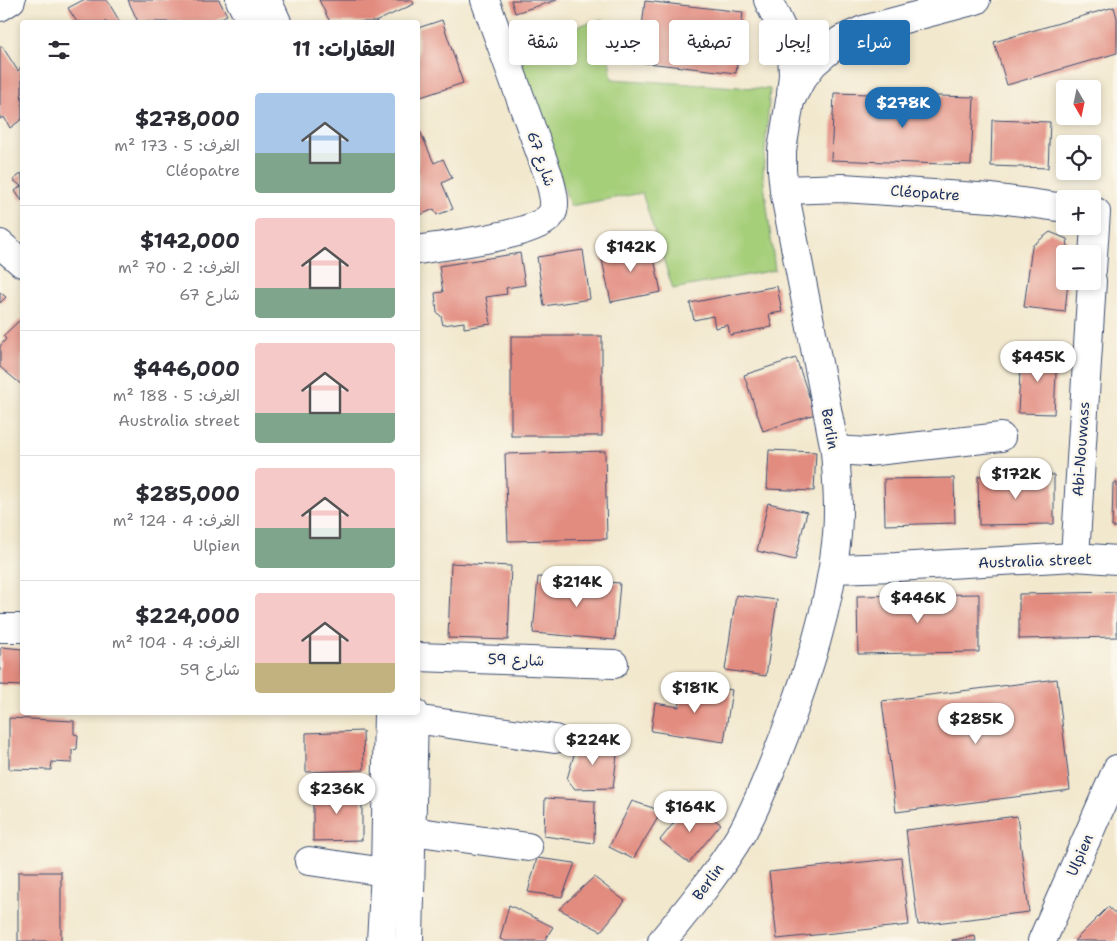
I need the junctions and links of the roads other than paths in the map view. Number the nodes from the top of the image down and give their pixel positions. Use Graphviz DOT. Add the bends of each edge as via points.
graph roads {
  1 [pos="11,0"];
  2 [pos="240,0"];
  3 [pos="268,0"];
  4 [pos="485,0"];
  5 [pos="768,0"];
  6 [pos="976,0"];
  7 [pos="0,6"];
  8 [pos="250,20"];
  9 [pos="276,20"];
  10 [pos="790,101"];
  11 [pos="784,190"];
  12 [pos="1056,207"];
  13 [pos="1102,213"];
  14 [pos="0,244"];
  15 [pos="1096,245"];
  16 [pos="420,250"];
  17 [pos="20,261"];
  18 [pos="1091,290"];
  19 [pos="1000,437"];
  20 [pos="835,450"];
  21 [pos="1074,557"];
  22 [pos="1117,560"];
  23 [pos="833,569"];
  24 [pos="0,628"];
  25 [pos="20,628"];
  26 [pos="420,657"];
  27 [pos="614,664"];
  28 [pos="388,715"];
  29 [pos="414,716"];
  30 [pos="555,739"];
  31 [pos="1117,769"];
  32 [pos="412,831"];
  33 [pos="528,848"];
  34 [pos="308,861"];
  35 [pos="385,872"];
  36 [pos="381,941"];
  37 [pos="409,941"];
  38 [pos="662,941"];
  39 [pos="1042,941"];
  1 -- 7 [label="street"];
  2 -- 8 [label="street"];
  3 -- 9 [label="street"];
  4 -- 16 [label="street, شارع 67" via="549,177 552,214 529,229"];
  5 -- 10 [label="street" via="792,50"];
  6 -- 10 [label="street, Berlin" via="863,30 841,40 814,62"];
  10 -- 11 [label="street, Berlin" via="782,150"];
  11 -- 12 [label="street, Cléopatre" via="843,188 918,192"];
  11 -- 20 [label="street, Berlin"];
  13 -- 15 [label="street"];
  14 -- 17 [label="street"];
  18 -- 21 [label="street, Abi-Nouwass"];
  19 -- 20 [label="street" via="893,450"];
  20 -- 23 [label="street, Berlin" via="838,518"];
  21 -- 22 [label="street, Australia street"];
  21 -- 23 [label="street, Australia street"];
  23 -- 38 [label="street, Berlin" via="803,685 764,789 717,872"];
  24 -- 25 [label="street"];
  26 -- 27 [label="street, شارع 59"];
  28 -- 35 [label="street"];
  29 -- 30 [label="street"];
  29 -- 32 [label="street"];
  31 -- 39 [label="street, Ulpien"];
  32 -- 33 [label="street"];
  32 -- 37 [label="street"];
  34 -- 35 [label="street"];
  35 -- 36 [label="street"];
}
